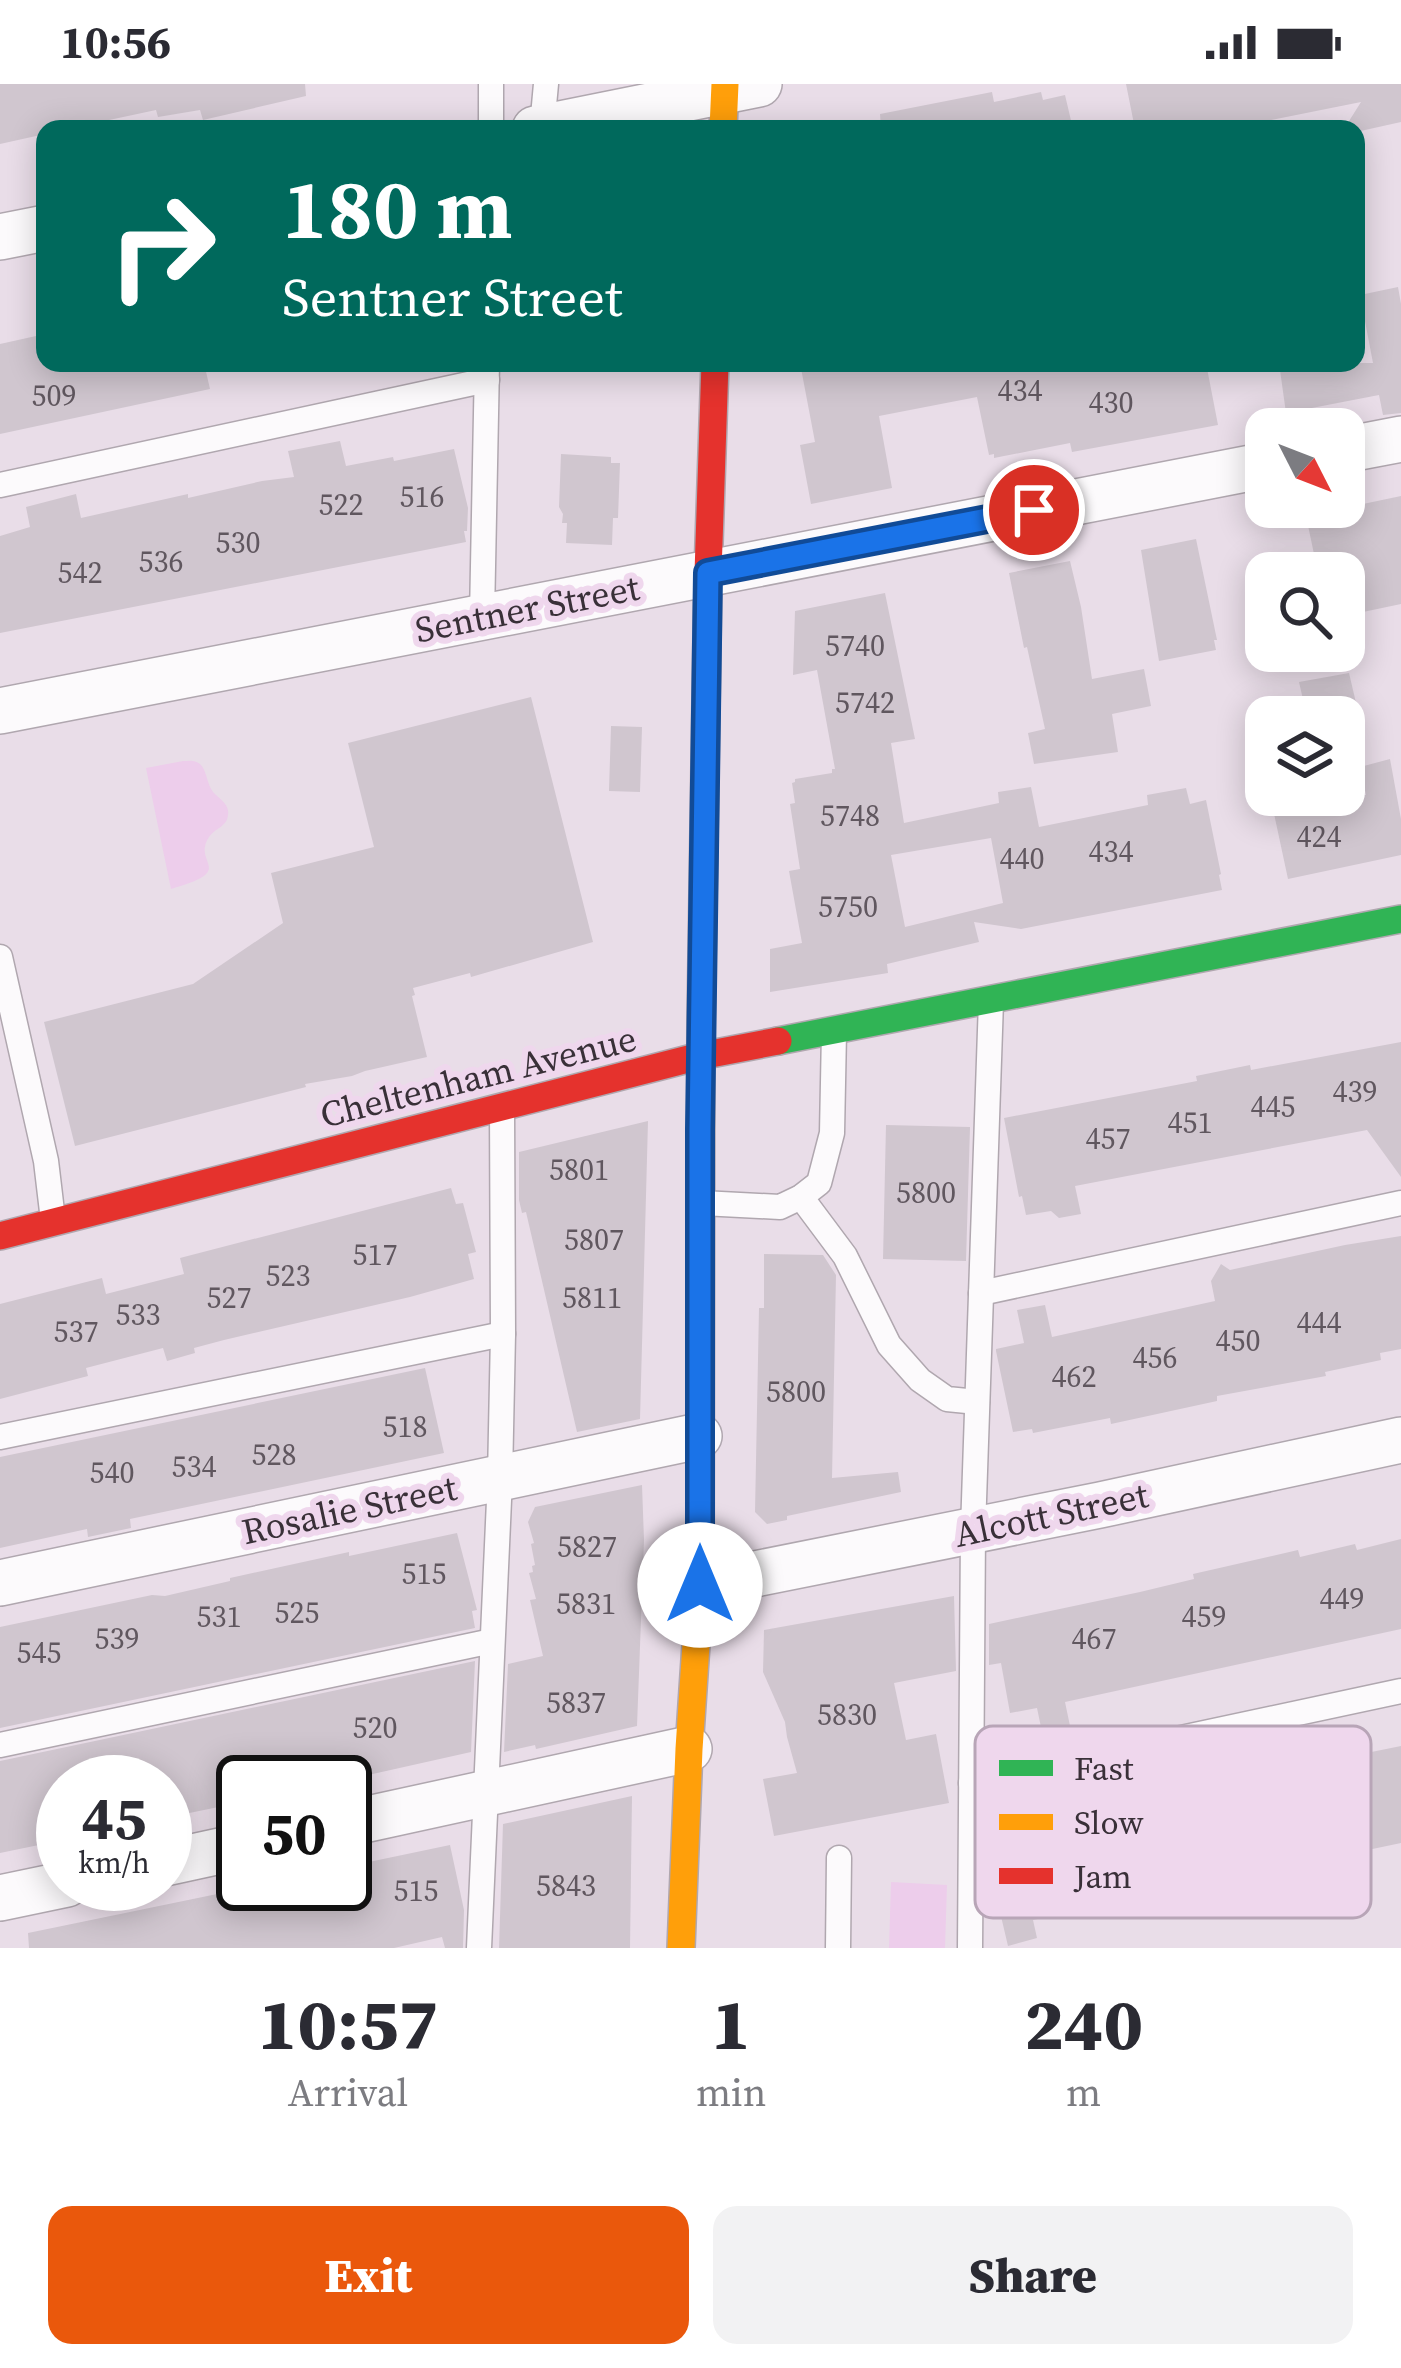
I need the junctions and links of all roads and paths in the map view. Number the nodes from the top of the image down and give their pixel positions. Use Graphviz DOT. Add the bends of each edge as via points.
graph roads {
  1 [pos="490,84"];
  2 [pos="546,84"];
  3 [pos="733,97"];
  4 [pos="491,120"];
  5 [pos="540,120"];
  6 [pos="589,120"];
  7 [pos="36,230"];
  8 [pos="0,237"];
  9 [pos="487,372"];
  10 [pos="715,372"];
  11 [pos="1401,439"];
  12 [pos="1365,446"];
  13 [pos="1245,469"];
  14 [pos="0,485"];
  15 [pos="708,573"];
  16 [pos="482,617"];
  17 [pos="0,711"];
  18 [pos="1401,919"];
  19 [pos="0,957"];
  20 [pos="991,999"];
  21 [pos="834,1030"];
  22 [pos="700,1055"];
  23 [pos="502,1106"];
  24 [pos="801,1197"];
  25 [pos="700,1203"];
  26 [pos="1401,1203"];
  27 [pos="53,1222"];
  28 [pos="0,1235"];
  29 [pos="981,1293"];
  30 [pos="503,1334"];
  31 [pos="977,1402"];
  32 [pos="699,1436"];
  33 [pos="0,1437"];
  34 [pos="1401,1440"];
  35 [pos="500,1478"];
  36 [pos="973,1530"];
  37 [pos="0,1583"];
  38 [pos="700,1585"];
  39 [pos="492,1641"];
  40 [pos="1401,1691"];
  41 [pos="1237,1726"];
  42 [pos="0,1745"];
  43 [pos="689,1749"];
  44 [pos="975,1782"];
  45 [pos="971,1783"];
  46 [pos="484,1794"];
  47 [pos="372,1818"];
  48 [pos="839,1858"];
  49 [pos="36,1890"];
  50 [pos="0,1898"];
  51 [pos="479,1948"];
  52 [pos="681,1948"];
  53 [pos="838,1948"];
  54 [pos="970,1948"];
  1 -- 4 [label="lane"];
  2 -- 5 [label="lane"];
  3 -- 6 [label="street"];
  7 -- 8 [label="street"];
  9 -- 14 [label="lane"];
  9 -- 16 [label="lane"];
  10 -- 15 [label="main road"];
  11 -- 12 [label="street"];
  13 -- 15 [label="street, Sentner Street"];
  15 -- 16 [label="street, Sentner Street"];
  15 -- 22 [label="main road"];
  16 -- 17 [label="street, Sentner Street"];
  18 -- 20 [label="main road, Cheltenham Avenue"];
  19 -- 27 [label="lane"];
  20 -- 21 [label="main road, Cheltenham Avenue"];
  20 -- 29 [label="lane"];
  21 -- 22 [label="main road, Cheltenham Avenue"];
  21 -- 24 [label="lane" via="832,1132 819,1183"];
  22 -- 23 [label="main road, Cheltenham Avenue"];
  22 -- 25 [label="main road"];
  23 -- 27 [label="main road, Cheltenham Avenue"];
  23 -- 30 [label="lane"];
  24 -- 25 [label="lane" via="780,1207"];
  24 -- 31 [label="lane" via="845,1256 889,1345 947,1399"];
  25 -- 32 [label="main road"];
  26 -- 29 [label="lane"];
  27 -- 28 [label="main road, Cheltenham Avenue"];
  29 -- 31 [label="lane"];
  30 -- 33 [label="lane"];
  30 -- 35 [label="lane"];
  31 -- 36 [label="lane"];
  32 -- 35 [label="street, Rosalie Street"];
  32 -- 38 [label="main road"];
  34 -- 36 [label="street, Alcott Street"];
  35 -- 37 [label="street, Rosalie Street"];
  35 -- 39 [label="lane"];
  36 -- 38 [label="street, Alcott Street"];
  36 -- 45 [label="lane"];
  38 -- 43 [label="main road"];
  39 -- 42 [label="lane"];
  39 -- 46 [label="lane"];
  40 -- 41 [label="lane"];
  43 -- 46 [label="street"];
  43 -- 52 [label="main road"];
  44 -- 45 [label="lane"];
  45 -- 54 [label="lane"];
  46 -- 47 [label="street"];
  46 -- 51 [label="lane"];
  48 -- 53 [label="lane"];
  49 -- 50 [label="street"];
}
